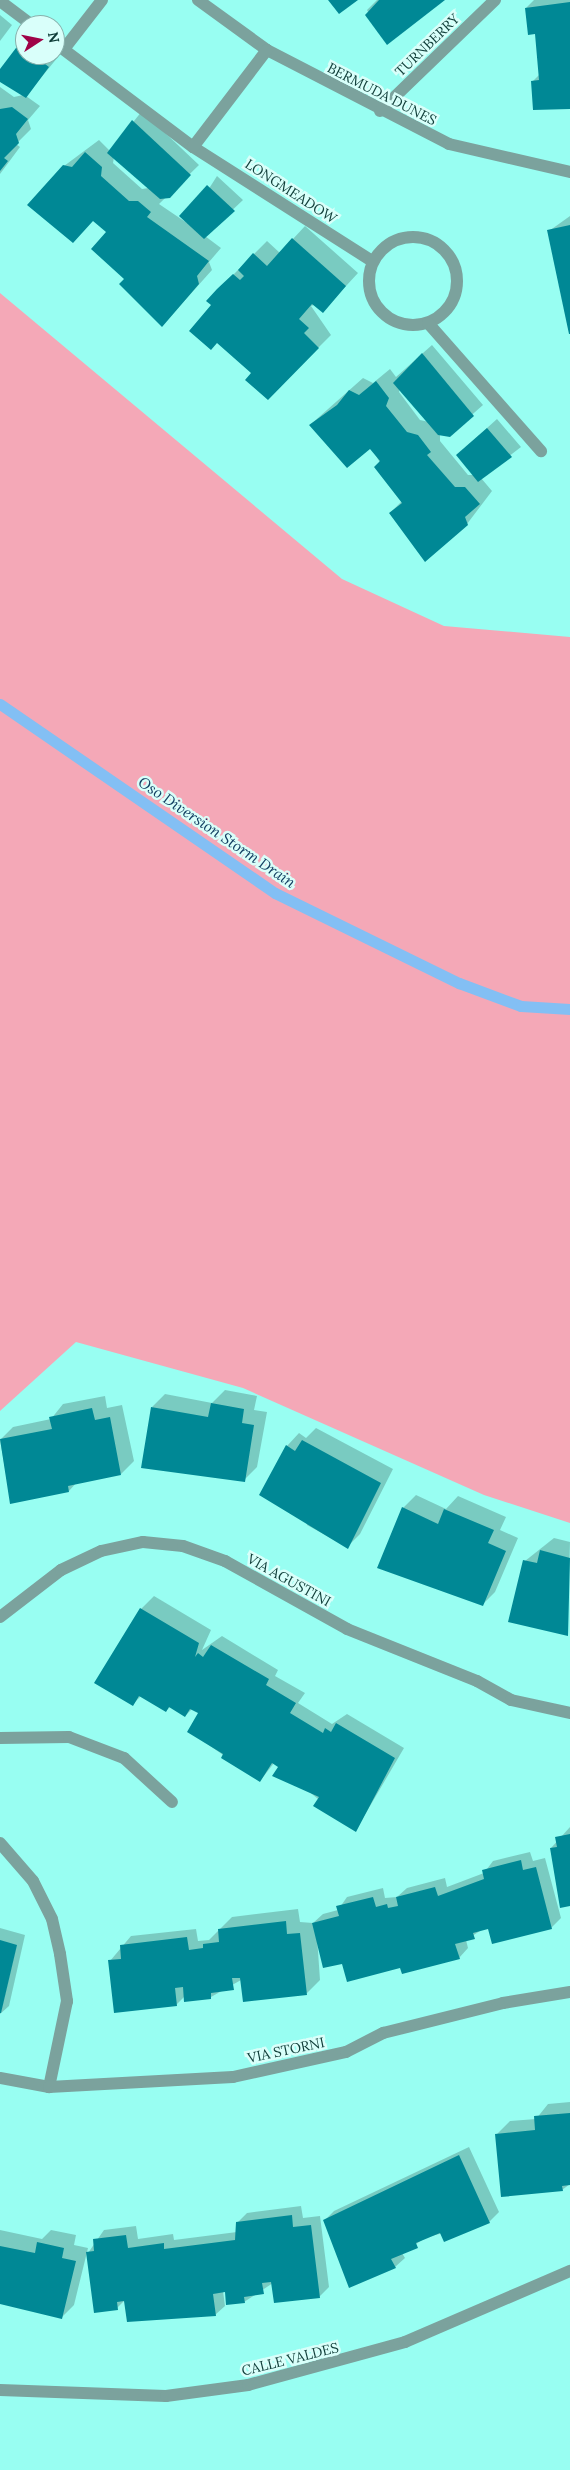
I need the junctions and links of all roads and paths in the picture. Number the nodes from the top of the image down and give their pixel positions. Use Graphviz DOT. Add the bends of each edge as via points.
graph roads {
  1 [pos="102,0"];
  2 [pos="198,0"];
  3 [pos="495,0"];
  4 [pos="0,1"];
  5 [pos="19,15"];
  6 [pos="65,40"];
  7 [pos="267,50"];
  8 [pos="65,51"];
  9 [pos="380,112"];
  10 [pos="193,147"];
  11 [pos="570,172"];
  12 [pos="372,261"];
  13 [pos="428,324"];
  14 [pos="541,452"];
  15 [pos="0,1617"];
  16 [pos="570,1713"];
  17 [pos="0,1738"];
  18 [pos="172,1802"];
  19 [pos="0,1843"];
  20 [pos="570,1992"];
  21 [pos="0,2078"];
  22 [pos="49,2087"];
  23 [pos="570,2271"];
  24 [pos="0,2390"];
  1 -- 6 [label="street, LONGMEADOW"];
  2 -- 7 [label="street, BERMUDA DUNES"];
  3 -- 9 [label="street, TURNBERRY"];
  4 -- 5 [label="street"];
  7 -- 9 [label="street, BERMUDA DUNES"];
  7 -- 10 [label="street"];
  8 -- 10 [label="street, LONGMEADOW"];
  9 -- 11 [label="street, BERMUDA DUNES" via="449,144"];
  10 -- 12 [label="street, LONGMEADOW"];
  12 -- 13 [label="street" via="370,295 378,309 407,326"];
  12 -- 13 [label="street" via="384,246 411,236 426,238 448,253 456,267 458,286 453,301"];
  13 -- 14 [label="street"];
  15 -- 16 [label="street, VIA AGUSTINI" via="61,1570 101,1551 143,1542 183,1546 225,1561 347,1629 477,1681 510,1700"];
  17 -- 18 [label="street" via="69,1737 124,1758"];
  19 -- 22 [label="street" via="33,1881 52,1918 60,1954 67,2001"];
  20 -- 22 [label="street, VIA STORNI" via="503,2003 384,2033 346,2052 233,2077"];
  21 -- 22 [label="street, VIA STORNI"];
  23 -- 24 [label="street, CALLE VALDES" via="404,2342 248,2385 166,2396"];
}
